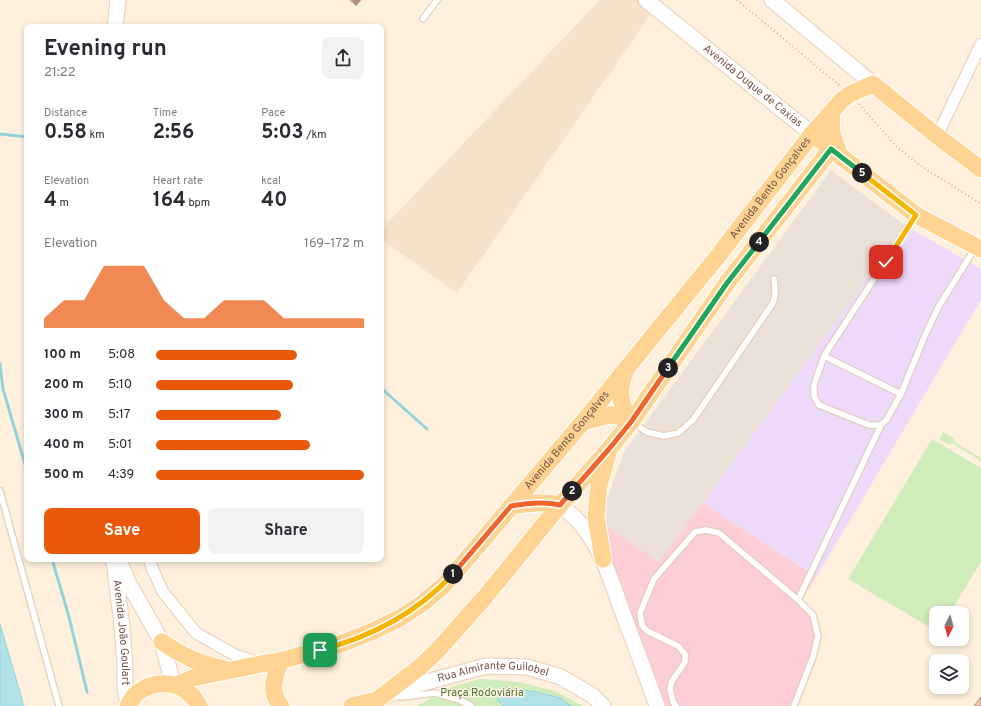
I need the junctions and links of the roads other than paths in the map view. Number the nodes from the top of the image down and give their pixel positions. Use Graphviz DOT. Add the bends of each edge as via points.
graph roads {
  1 [pos="118,0"];
  2 [pos="437,0"];
  3 [pos="646,0"];
  4 [pos="772,0"];
  5 [pos="424,19"];
  6 [pos="115,24"];
  7 [pos="981,44"];
  8 [pos="874,84"];
  9 [pos="831,112"];
  10 [pos="812,134"];
  11 [pos="937,136"];
  12 [pos="836,153"];
  13 [pos="981,169"];
  14 [pos="916,215"];
  15 [pos="978,248"];
  16 [pos="774,279"];
  17 [pos="824,356"];
  18 [pos="626,369"];
  19 [pos="901,394"];
  20 [pos="582,422"];
  21 [pos="631,422"];
  22 [pos="881,425"];
  23 [pos="609,449"];
  24 [pos="0,491"];
  25 [pos="560,505"];
  26 [pos="511,506"];
  27 [pos="603,559"];
  28 [pos="114,562"];
  29 [pos="119,562"];
  30 [pos="150,562"];
  31 [pos="798,600"];
  32 [pos="162,642"];
  33 [pos="280,661"];
  34 [pos="262,664"];
  35 [pos="228,670"];
  36 [pos="175,685"];
  37 [pos="377,700"];
  38 [pos="128,705"];
  39 [pos="59,706"];
  40 [pos="199,706"];
  41 [pos="281,706"];
  42 [pos="352,706"];
  43 [pos="471,706"];
  44 [pos="603,706"];
  45 [pos="657,706"];
  46 [pos="676,706"];
  47 [pos="794,706"];
  1 -- 6 [label="main road"];
  2 -- 5 [label="lane"];
  3 -- 10 [label="main road, Avenida Duque de Caxias"];
  4 -- 8 [label="main road"];
  7 -- 11 [label="street"];
  8 -- 9 [label="main road, Avenida Bento Gonçalves" via="850,94"];
  8 -- 11 [label="main road"];
  9 -- 10 [label="main road, Avenida Bento Gonçalves"];
  9 -- 12 [label="main road"];
  10 -- 12 [label="main road, Avenida Duque de Caxias"];
  10 -- 18 [label="main road, Avenida Bento Gonçalves" via="718,256"];
  11 -- 13 [label="main road"];
  12 -- 14 [label="main road, Avenida Duque de Caxias"];
  12 -- 21 [label="main road" via="727,283"];
  14 -- 15 [label="main road, Avenida Duque de Caxias"];
  14 -- 17 [label="lane"];
  15 -- 19 [label="lane" via="939,306"];
  16 -- 21 [label="lane" via="773,303 693,420 678,433 664,436 647,432"];
  17 -- 19 [label="lane"];
  17 -- 22 [label="lane" via="814,385 814,396 819,404 869,425"];
  18 -- 20 [label="main road, Avenida Bento Gonçalves"];
  18 -- 21 [label="main road" via="620,386 621,400"];
  19 -- 22 [label="lane"];
  20 -- 21 [label="main road" via="609,415 620,416"];
  20 -- 26 [label="main road, Avenida Bento Gonçalves"];
  21 -- 23 [label="main road"];
  22 -- 31 [label="lane"];
  23 -- 25 [label="main road"];
  23 -- 27 [label="main road" via="599,485 596,517"];
  24 -- 39 [label="lane"];
  25 -- 26 [label="main road" via="540,502"];
  25 -- 27 [label="main road" via="579,522"];
  25 -- 37 [label="main road" via="437,651"];
  26 -- 33 [label="main road, Avenida Bento Gonçalves" via="456,572 423,603 371,632 340,644"];
  27 -- 45 [label="main road"];
  28 -- 38 [label="main road, Avenida João Goulart"];
  29 -- 32 [label="main road, Avenida João Goulart"];
  30 -- 34 [label="street" via="163,592 196,633 234,655"];
  31 -- 46 [label="lane" via="719,533 706,530 695,532 654,579 640,613 642,625 647,631 678,646 685,654 685,662 672,681 670,689"];
  31 -- 47 [label="lane" via="813,615 818,636 813,657"];
  32 -- 35 [label="main road" via="193,660"];
  32 -- 36 [label="main road, Avenida João Goulart"];
  33 -- 34 [label="main road, Avenida Bento Gonçalves"];
  33 -- 41 [label="main road" via="274,694"];
  34 -- 35 [label="main road, Avenida Bento Gonçalves"];
  35 -- 36 [label="main road, Avenida Bento Gonçalves"];
  36 -- 38 [label="main road, Avenida Bento Gonçalves" via="160,683 147,687 136,694"];
  36 -- 40 [label="main road" via="189,693"];
  37 -- 42 [label="main road"];
  37 -- 43 [label="lane" via="435,693"];
  37 -- 44 [label="main road, Rua Almirante Guilobel" via="423,683 486,666 527,667 561,677 593,696"];
}
